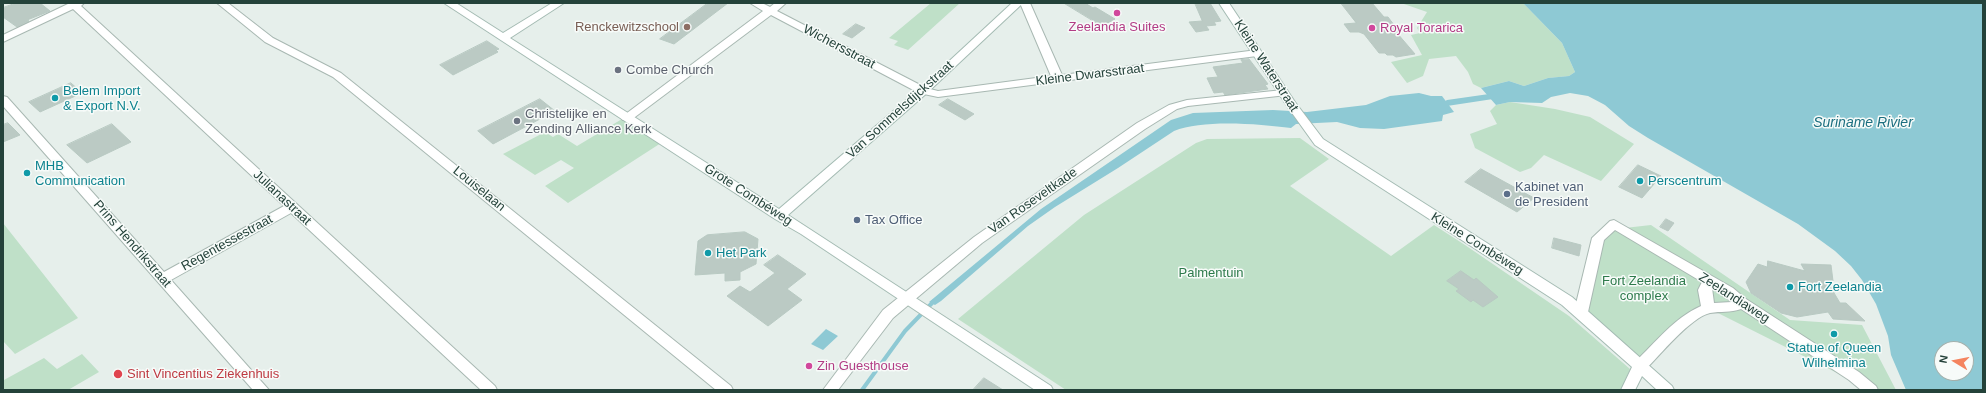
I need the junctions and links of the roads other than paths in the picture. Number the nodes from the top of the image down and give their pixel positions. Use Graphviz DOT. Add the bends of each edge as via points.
graph roads {
  1 [pos="222,3"];
  2 [pos="449,3"];
  3 [pos="559,3"];
  4 [pos="755,3"];
  5 [pos="781,3"];
  6 [pos="1018,3"];
  7 [pos="1024,3"];
  8 [pos="1224,3"];
  9 [pos="77,4"];
  10 [pos="771,11"];
  11 [pos="503,38"];
  12 [pos="3,39"];
  13 [pos="1257,53"];
  14 [pos="1058,79"];
  15 [pos="923,91"];
  16 [pos="1283,93"];
  17 [pos="3,99"];
  18 [pos="627,118"];
  19 [pos="1308,130"];
  20 [pos="292,207"];
  21 [pos="779,216"];
  22 [pos="162,279"];
  23 [pos="1710,281"];
  24 [pos="911,300"];
  25 [pos="1741,304"];
  26 [pos="1708,308"];
  27 [pos="1581,312"];
  28 [pos="1640,366"];
  29 [pos="262,390"];
  30 [pos="490,390"];
  31 [pos="726,390"];
  32 [pos="830,390"];
  33 [pos="1046,390"];
  34 [pos="1628,390"];
  35 [pos="1667,390"];
  36 [pos="1871,390"];
  1 -- 31 [label="street, Louiselaan" via="269,40 337,75"];
  2 -- 11 [label="street, Grote Combéweg"];
  3 -- 11 [label="street"];
  4 -- 10 [label="street, Wichersstraat"];
  5 -- 10 [label="street"];
  6 -- 15 [label="street, Van Sommelsdijckstraat"];
  7 -- 14 [label="street"];
  8 -- 13 [label="street, Kleine Waterstraat"];
  9 -- 12 [label="street"];
  9 -- 20 [label="street, Julianastraat"];
  10 -- 15 [label="street, Wichersstraat"];
  10 -- 18 [label="street"];
  11 -- 18 [label="street, Grote Combéweg"];
  13 -- 14 [label="street, Kleine Dwarsstraat"];
  13 -- 16 [label="street, Kleine Waterstraat"];
  14 -- 15 [label="street, Kleine Dwarsstraat" via="938,94"];
  15 -- 21 [label="street, Van Sommelsdijckstraat"];
  16 -- 19 [label="street, Kleine Waterstraat"];
  16 -- 24 [label="street, Van Roseveltkade" via="1187,103 1173,107 1013,214 978,240"];
  17 -- 22 [label="street, Prins Hendrikstraat"];
  18 -- 21 [label="street, Grote Combéweg"];
  19 -- 27 [label="street, Kleine Combéweg" via="1328,149 1511,264"];
  20 -- 22 [label="street, Regentessestraat"];
  20 -- 30 [label="street, Julianastraat"];
  21 -- 24 [label="street, Grote Combéweg"];
  22 -- 29 [label="street, Prins Hendrikstraat"];
  23 -- 25 [label="street, Zeelandiaweg" via="1728,291"];
  23 -- 26 [label="street" via="1705,290"];
  23 -- 27 [label="street, Zeelandiaweg" via="1614,224 1598,238"];
  24 -- 32 [label="street, Van Roseveltkade" via="888,314"];
  24 -- 33 [label="street, Grote Combéweg"];
  25 -- 26 [label="street" via="1729,308"];
  25 -- 36 [label="street, Zeelandiaweg" via="1854,376"];
  26 -- 28 [label="street" via="1698,311 1682,324"];
  27 -- 28 [label="street, Kleine Combéweg"];
  28 -- 34 [label="street"];
  28 -- 35 [label="street, Kleine Combéweg"];
}
